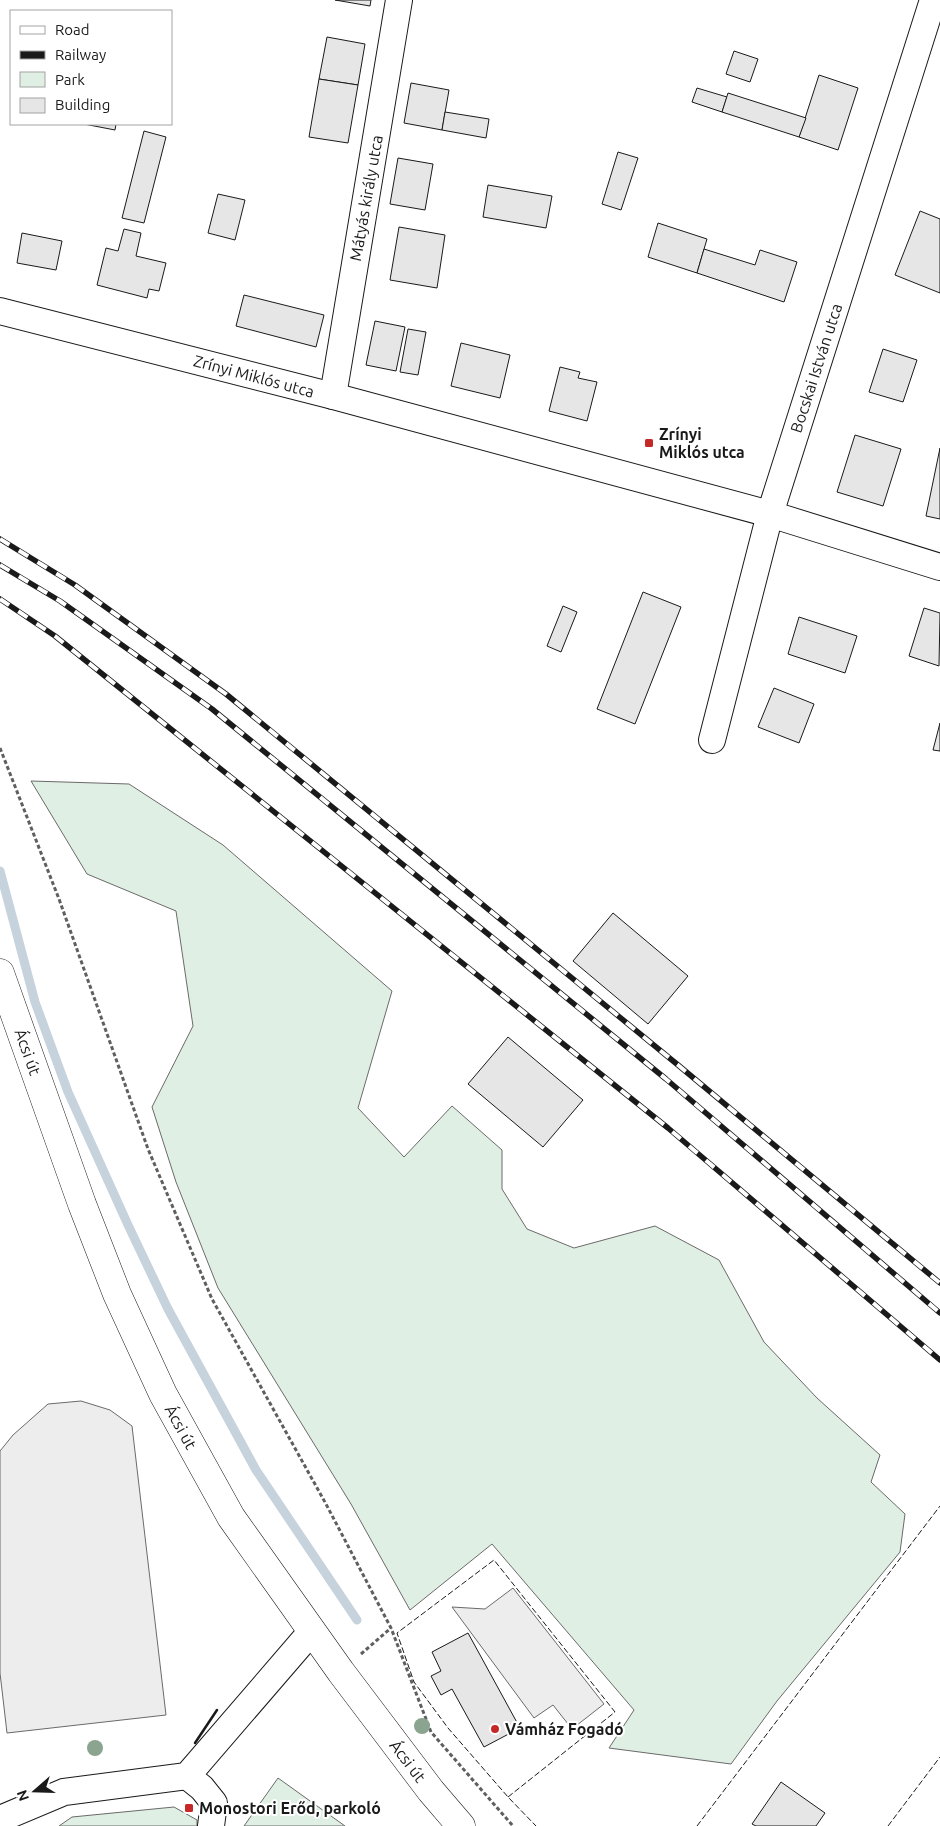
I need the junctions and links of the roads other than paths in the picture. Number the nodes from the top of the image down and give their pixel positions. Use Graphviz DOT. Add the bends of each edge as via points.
graph roads {
  1 [pos="400,0"];
  2 [pos="933,0"];
  3 [pos="0,311"];
  4 [pos="333,396"];
  5 [pos="770,514"];
  6 [pos="940,567"];
  7 [pos="712,740"];
  8 [pos="0,973"];
  9 [pos="311,1632"];
  10 [pos="187,1776"];
  11 [pos="44,1801"];
  12 [pos="0,1819"];
  13 [pos="38,1826"];
  14 [pos="212,1826"];
  15 [pos="461,1826"];
  1 -- 4 [label="street, Mátyás király utca"];
  2 -- 5 [label="street, Bocskai István utca"];
  3 -- 4 [label="street, Zrínyi Miklós utca"];
  4 -- 5 [label="street, Zrínyi Miklós utca"];
  5 -- 6 [label="street, Zrínyi Miklós utca"];
  5 -- 7 [label="street, Bocskai István utca"];
  8 -- 9 [label="main road, Ácsi út" via="117,1294 163,1394 231,1517"];
  9 -- 10 [label="street"];
  9 -- 15 [label="main road, Ácsi út"];
  10 -- 11 [label="street" via="64,1792"];
  10 -- 14 [label="street" via="214,1803"];
  11 -- 12 [label="street"];
  11 -- 13 [label="street"];
}
